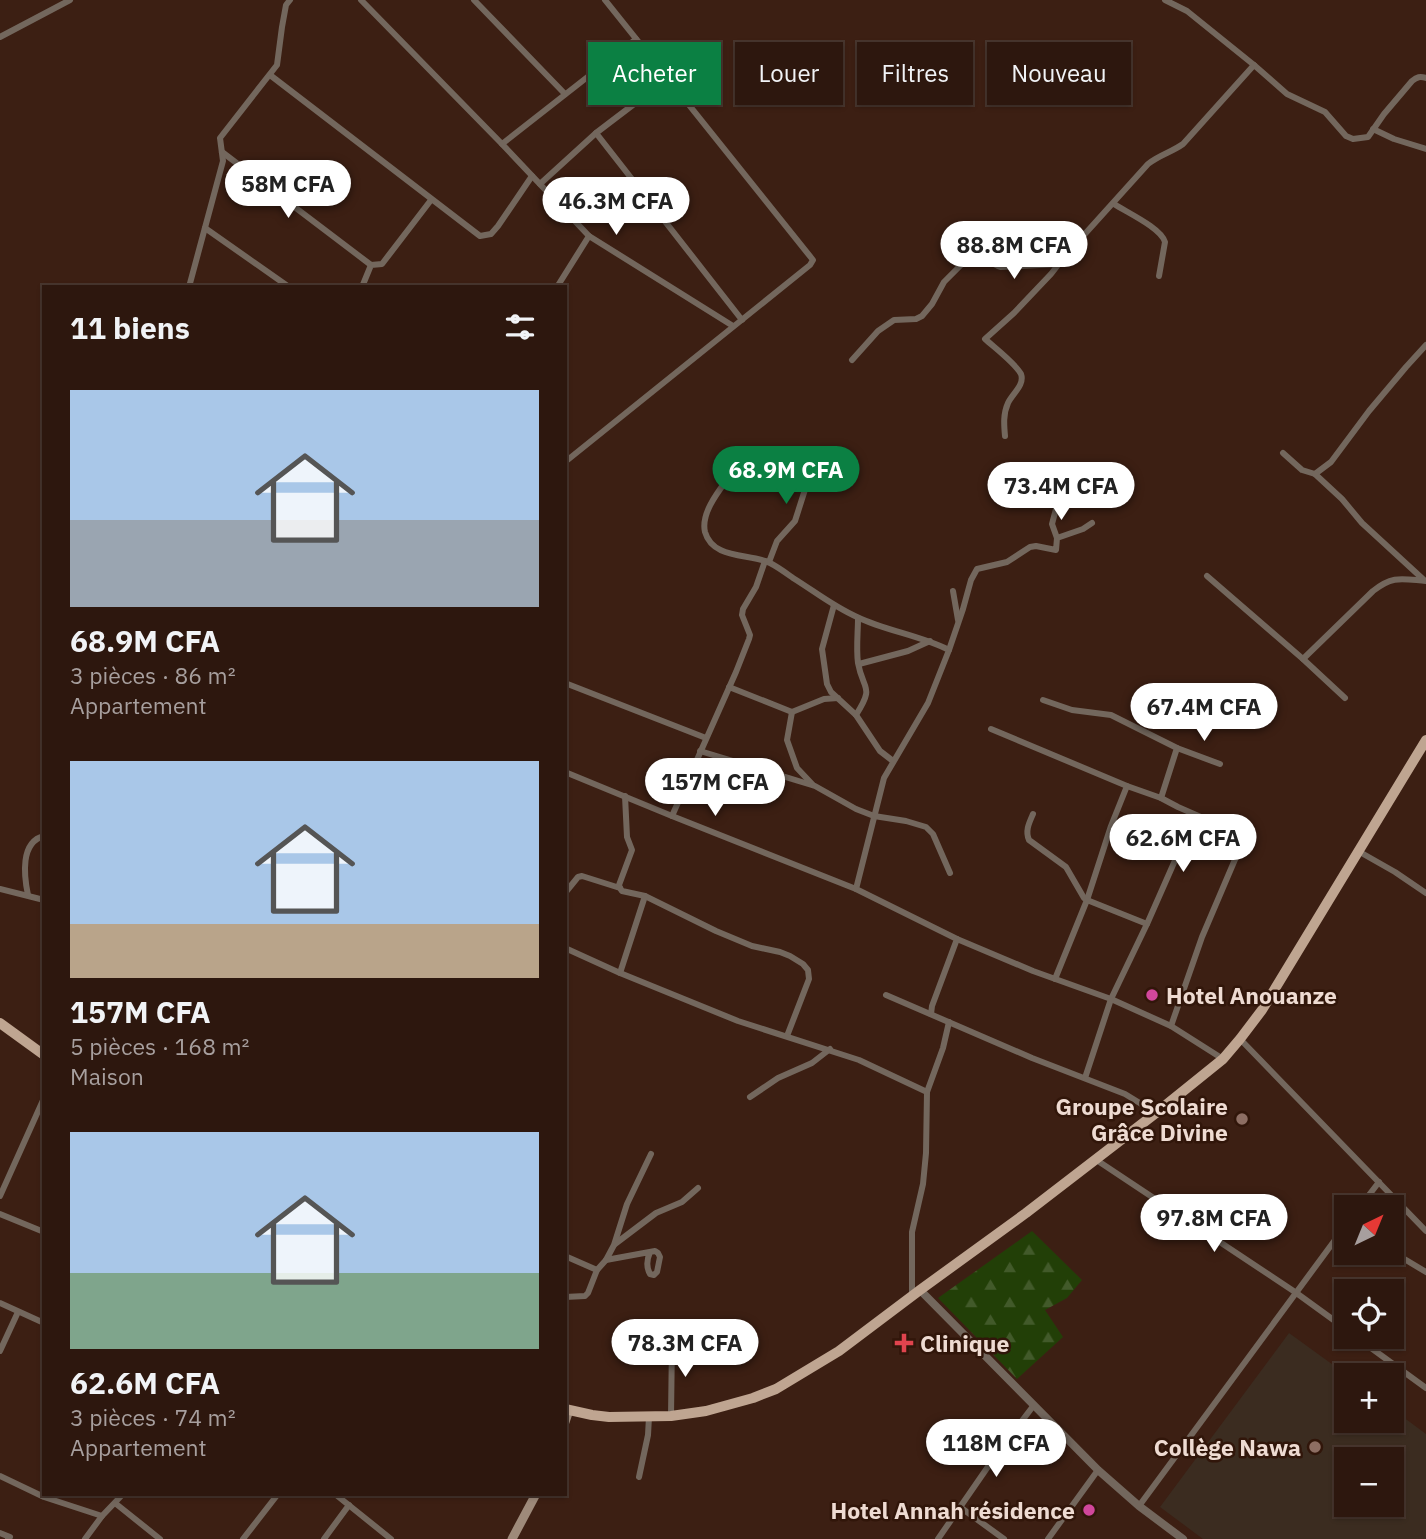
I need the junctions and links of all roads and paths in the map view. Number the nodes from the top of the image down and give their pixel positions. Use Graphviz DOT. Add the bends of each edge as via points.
graph roads {
  1 [pos="70,0"];
  2 [pos="290,0"];
  3 [pos="361,0"];
  4 [pos="474,0"];
  5 [pos="605,0"];
  6 [pos="1165,0"];
  7 [pos="0,37"];
  8 [pos="636,39"];
  9 [pos="638,42"];
  10 [pos="1254,65"];
  11 [pos="270,75"];
  12 [pos="1426,78"];
  13 [pos="565,94"];
  14 [pos="633,105"];
  15 [pos="688,105"];
  16 [pos="1373,129"];
  17 [pos="596,133"];
  18 [pos="502,144"];
  19 [pos="1426,149"];
  20 [pos="222,152"];
  21 [pos="532,176"];
  22 [pos="540,184"];
  23 [pos="431,200"];
  24 [pos="1114,204"];
  25 [pos="205,228"];
  26 [pos="589,236"];
  27 [pos="1059,264"];
  28 [pos="371,265"];
  29 [pos="1159,276"];
  30 [pos="190,285"];
  31 [pos="286,285"];
  32 [pos="363,285"];
  33 [pos="558,285"];
  34 [pos="742,320"];
  35 [pos="733,326"];
  36 [pos="1426,345"];
  37 [pos="852,360"];
  38 [pos="1005,436"];
  39 [pos="817,452"];
  40 [pos="1283,453"];
  41 [pos="567,458"];
  42 [pos="1090,467"];
  43 [pos="734,470"];
  44 [pos="1315,474"];
  45 [pos="1092,523"];
  46 [pos="1057,538"];
  47 [pos="767,561"];
  48 [pos="1207,576"];
  49 [pos="1426,581"];
  50 [pos="953,591"];
  51 [pos="834,605"];
  52 [pos="858,618"];
  53 [pos="958,621"];
  54 [pos="931,641"];
  55 [pos="949,650"];
  56 [pos="1303,659"];
  57 [pos="859,664"];
  58 [pos="567,685"];
  59 [pos="729,687"];
  60 [pos="838,698"];
  61 [pos="1345,698"];
  62 [pos="1043,699"];
  63 [pos="792,712"];
  64 [pos="856,715"];
  65 [pos="991,729"];
  66 [pos="706,738"];
  67 [pos="1426,740"];
  68 [pos="1177,748"];
  69 [pos="700,751"];
  70 [pos="893,761"];
  71 [pos="1220,764"];
  72 [pos="567,773"];
  73 [pos="815,786"];
  74 [pos="1127,786"];
  75 [pos="625,796"];
  76 [pos="1161,798"];
  77 [pos="1033,814"];
  78 [pos="1195,815"];
  79 [pos="672,816"];
  80 [pos="874,816"];
  81 [pos="42,836"];
  82 [pos="1358,851"];
  83 [pos="950,873"];
  84 [pos="620,888"];
  85 [pos="0,889"];
  86 [pos="856,889"];
  87 [pos="567,891"];
  88 [pos="1426,893"];
  89 [pos="28,895"];
  90 [pos="645,896"];
  91 [pos="42,899"];
  92 [pos="1087,900"];
  93 [pos="1147,924"];
  94 [pos="957,939"];
  95 [pos="567,949"];
  96 [pos="620,973"];
  97 [pos="1055,979"];
  98 [pos="886,995"];
  99 [pos="1111,999"];
  100 [pos="931,1014"];
  101 [pos="949,1021"];
  102 [pos="0,1023"];
  103 [pos="1171,1026"];
  104 [pos="786,1036"];
  105 [pos="1240,1039"];
  106 [pos="830,1049"];
  107 [pos="42,1054"];
  108 [pos="1223,1059"];
  109 [pos="1085,1078"];
  110 [pos="927,1093"];
  111 [pos="750,1097"];
  112 [pos="42,1102"];
  113 [pos="1156,1113"];
  114 [pos="651,1154"];
  115 [pos="1095,1159"];
  116 [pos="1379,1182"];
  117 [pos="698,1188"];
  118 [pos="1369,1195"];
  119 [pos="0,1196"];
  120 [pos="0,1213"];
  121 [pos="42,1231"];
  122 [pos="1426,1231"];
  123 [pos="1334,1242"];
  124 [pos="614,1245"];
  125 [pos="650,1252"];
  126 [pos="567,1257"];
  127 [pos="1404,1259"];
  128 [pos="606,1260"];
  129 [pos="597,1270"];
  130 [pos="1426,1272"];
  131 [pos="1295,1292"];
  132 [pos="916,1293"];
  133 [pos="567,1297"];
  134 [pos="0,1303"];
  135 [pos="18,1311"];
  136 [pos="1334,1320"];
  137 [pos="42,1322"];
  138 [pos="671,1342"];
  139 [pos="1372,1349"];
  140 [pos="0,1351"];
  141 [pos="1426,1388"];
  142 [pos="1034,1405"];
  143 [pos="567,1409"];
  144 [pos="671,1416"];
  145 [pos="649,1417"];
  146 [pos="1098,1470"];
  147 [pos="0,1476"];
  148 [pos="639,1477"];
  149 [pos="121,1496"];
  150 [pos="276,1496"];
  151 [pos="338,1496"];
  152 [pos="535,1496"];
  153 [pos="115,1503"];
  154 [pos="349,1505"];
  155 [pos="1139,1506"];
  156 [pos="960,1507"];
  157 [pos="102,1516"];
  158 [pos="0,1533"];
  159 [pos="8,1539"];
  160 [pos="85,1539"];
  161 [pos="160,1539"];
  162 [pos="243,1539"];
  163 [pos="324,1539"];
  164 [pos="391,1539"];
  165 [pos="512,1539"];
  166 [pos="938,1539"];
  167 [pos="1004,1539"];
  168 [pos="1048,1539"];
  169 [pos="1183,1539"];
  1 -- 7 [label="street"];
  2 -- 11 [label="street" via="277,65"];
  3 -- 18 [label="street"];
  4 -- 13 [label="street"];
  5 -- 8 [label="street"];
  6 -- 10 [label="street" via="1187,11"];
  8 -- 9 [label="street"];
  8 -- 13 [label="street"];
  10 -- 16 [label="street" via="1287,94 1325,112 1346,136 1368,136"];
  10 -- 24 [label="street" via="1183,144 1155,158"];
  11 -- 20 [label="street" via="220,138"];
  11 -- 23 [label="street"];
  12 -- 16 [label="street" via="1412,81"];
  13 -- 18 [label="street"];
  14 -- 17 [label="street"];
  15 -- 34 [label="street" via="813,260"];
  16 -- 19 [label="street"];
  17 -- 22 [label="street"];
  17 -- 34 [label="street"];
  18 -- 21 [label="street"];
  20 -- 25 [label="street"];
  20 -- 28 [label="street"];
  21 -- 22 [label="street"];
  21 -- 23 [label="street" via="491,234 480,236"];
  22 -- 26 [label="street"];
  23 -- 28 [label="street" via="383,264"];
  24 -- 27 [label="street"];
  24 -- 29 [label="street" via="1164,237"];
  25 -- 30 [label="street"];
  25 -- 31 [label="street"];
  26 -- 33 [label="street"];
  26 -- 35 [label="street"];
  27 -- 37 [label="street" via="1002,267 977,251 943,282 922,316 886,325"];
  27 -- 38 [label="street" via="985,339 1022,377 1006,408"];
  28 -- 32 [label="street"];
  34 -- 35 [label="street"];
  35 -- 41 [label="street"];
  36 -- 44 [label="street" via="1331,462"];
  39 -- 47 [label="street" via="795,521"];
  40 -- 44 [label="street" via="1302,470"];
  42 -- 46 [label="street" via="1056,509 1052,524"];
  43 -- 47 [label="street" via="707,513 706,533 725,552"];
  44 -- 49 [label="street"];
  45 -- 46 [label="street"];
  46 -- 53 [label="street" via="1056,550 1030,547 1007,562 977,569"];
  47 -- 51 [label="street"];
  47 -- 59 [label="street" via="743,609 750,635"];
  48 -- 56 [label="street"];
  49 -- 56 [label="street" via="1385,581"];
  50 -- 53 [label="street"];
  51 -- 52 [label="street"];
  51 -- 60 [label="street" via="822,654 827,684"];
  52 -- 54 [label="street"];
  52 -- 57 [label="street"];
  53 -- 55 [label="street"];
  54 -- 55 [label="street"];
  54 -- 57 [label="street"];
  55 -- 70 [label="street" via="928,703"];
  56 -- 61 [label="street"];
  57 -- 64 [label="street" via="867,696"];
  58 -- 66 [label="street"];
  59 -- 63 [label="street"];
  59 -- 66 [label="street"];
  60 -- 63 [label="street"];
  60 -- 64 [label="street"];
  62 -- 68 [label="street" via="1072,710 1111,715"];
  63 -- 73 [label="street" via="787,740 797,768"];
  64 -- 70 [label="street" via="875,745"];
  65 -- 74 [label="street"];
  66 -- 69 [label="street"];
  67 -- 82 [label="main road"];
  68 -- 71 [label="street"];
  68 -- 76 [label="street"];
  69 -- 73 [label="street"];
  69 -- 79 [label="street"];
  70 -- 80 [label="street"];
  72 -- 75 [label="street"];
  73 -- 80 [label="street"];
  74 -- 76 [label="street"];
  74 -- 92 [label="street"];
  75 -- 79 [label="street"];
  75 -- 84 [label="street" via="632,850"];
  76 -- 78 [label="street"];
  77 -- 92 [label="street" via="1026,834 1029,840 1066,867"];
  78 -- 93 [label="street"];
  78 -- 103 [label="street" via="1235,832 1242,843"];
  79 -- 86 [label="street"];
  80 -- 83 [label="street" via="926,827"];
  80 -- 86 [label="street"];
  81 -- 89 [label="street" via="27,853"];
  82 -- 88 [label="street"];
  82 -- 105 [label="main road"];
  84 -- 87 [label="street" via="579,876"];
  84 -- 90 [label="street"];
  85 -- 89 [label="street"];
  86 -- 94 [label="street"];
  89 -- 91 [label="street"];
  90 -- 96 [label="street"];
  90 -- 104 [label="street" via="716,931 803,964 809,979"];
  92 -- 93 [label="street"];
  92 -- 97 [label="street"];
  93 -- 99 [label="street"];
  94 -- 97 [label="street"];
  94 -- 100 [label="street"];
  95 -- 96 [label="street"];
  96 -- 104 [label="street"];
  97 -- 99 [label="street"];
  98 -- 100 [label="street"];
  99 -- 103 [label="street"];
  99 -- 109 [label="street"];
  100 -- 101 [label="street"];
  101 -- 109 [label="street"];
  101 -- 110 [label="street"];
  102 -- 107 [label="main road"];
  103 -- 108 [label="street"];
  104 -- 106 [label="street"];
  105 -- 108 [label="main road"];
  105 -- 116 [label="street"];
  106 -- 110 [label="street"];
  106 -- 111 [label="street"];
  108 -- 113 [label="main road"];
  109 -- 113 [label="street"];
  110 -- 132 [label="street" via="923,1184 912,1232"];
  112 -- 119 [label="street"];
  113 -- 115 [label="main road"];
  114 -- 124 [label="street"];
  115 -- 131 [label="street"];
  115 -- 132 [label="main road"];
  116 -- 118 [label="street"];
  116 -- 122 [label="street"];
  117 -- 124 [label="street"];
  120 -- 121 [label="street"];
  123 -- 131 [label="street"];
  124 -- 128 [label="street"];
  125 -- 128 [label="street"];
  126 -- 129 [label="street"];
  127 -- 130 [label="street"];
  128 -- 129 [label="street"];
  129 -- 133 [label="street" via="587,1295"];
  131 -- 136 [label="street"];
  131 -- 155 [label="street"];
  132 -- 142 [label="street"];
  132 -- 144 [label="main road" via="839,1351 776,1389 706,1412"];
  134 -- 135 [label="street"];
  135 -- 137 [label="street"];
  135 -- 140 [label="street"];
  138 -- 144 [label="street"];
  139 -- 141 [label="street"];
  142 -- 146 [label="street"];
  142 -- 156 [label="street"];
  143 -- 145 [label="main road" via="592,1415"];
  144 -- 145 [label="main road"];
  145 -- 148 [label="street"];
  146 -- 155 [label="street"];
  146 -- 168 [label="street"];
  147 -- 157 [label="street"];
  149 -- 153 [label="street"];
  150 -- 162 [label="street"];
  151 -- 154 [label="street"];
  152 -- 165 [label="main road"];
  153 -- 157 [label="street"];
  153 -- 161 [label="street"];
  154 -- 163 [label="street"];
  154 -- 164 [label="street"];
  155 -- 169 [label="street"];
  156 -- 166 [label="street"];
  156 -- 167 [label="street"];
  157 -- 160 [label="street"];
  158 -- 159 [label="street"];
}
